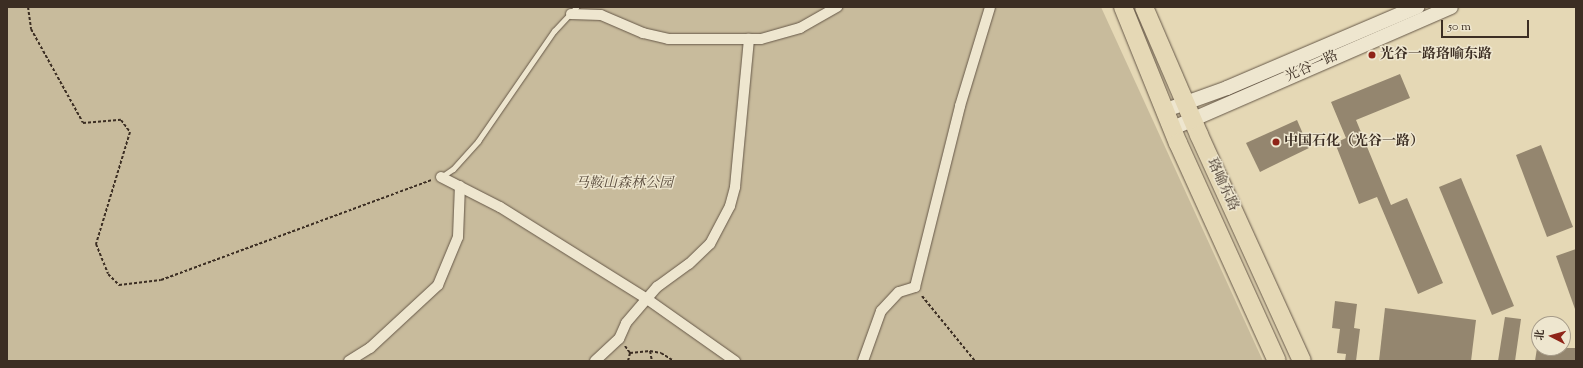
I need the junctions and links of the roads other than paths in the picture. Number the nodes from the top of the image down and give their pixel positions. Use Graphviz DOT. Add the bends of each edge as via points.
graph roads {
  1 [pos="837,7"];
  2 [pos="990,7"];
  3 [pos="1123,7"];
  4 [pos="1144,7"];
  5 [pos="1417,7"];
  6 [pos="1451,7"];
  7 [pos="574,11"];
  8 [pos="749,39"];
  9 [pos="1166,110"];
  10 [pos="1189,111"];
  11 [pos="1173,128"];
  12 [pos="441,176"];
  13 [pos="460,186"];
  14 [pos="647,299"];
  15 [pos="349,361"];
  16 [pos="595,361"];
  17 [pos="735,361"];
  18 [pos="863,361"];
  19 [pos="1277,361"];
  20 [pos="1302,361"];
  1 -- 8 [label="street" via="800,28 760,39"];
  2 -- 18 [label="street" via="960,106 915,287 899,292 881,311"];
  3 -- 9 [label="highway, 珞喻东路"];
  4 -- 10 [label="highway, 珞喻东路"];
  5 -- 10 [label="main road, 光谷一路" via="1227,88"];
  6 -- 10 [label="main road, 光谷一路"];
  7 -- 8 [label="street" via="600,15 642,33 668,39"];
  7 -- 12 [label="lane" via="554,31 478,141 453,169"];
  8 -- 14 [label="street" via="735,187 730,206 710,244 689,264 657,287"];
  9 -- 10 [label="main road, 光谷一路"];
  9 -- 11 [label="highway, 珞喻东路"];
  10 -- 11 [label="main road, 光谷一路"];
  10 -- 20 [label="highway, 珞喻东路"];
  11 -- 19 [label="highway, 珞喻东路"];
  12 -- 13 [label="street"];
  13 -- 14 [label="street" via="500,207"];
  13 -- 15 [label="street" via="458,236 438,285 370,348"];
  14 -- 16 [label="street" via="626,323 619,339"];
  14 -- 17 [label="street"];
}
